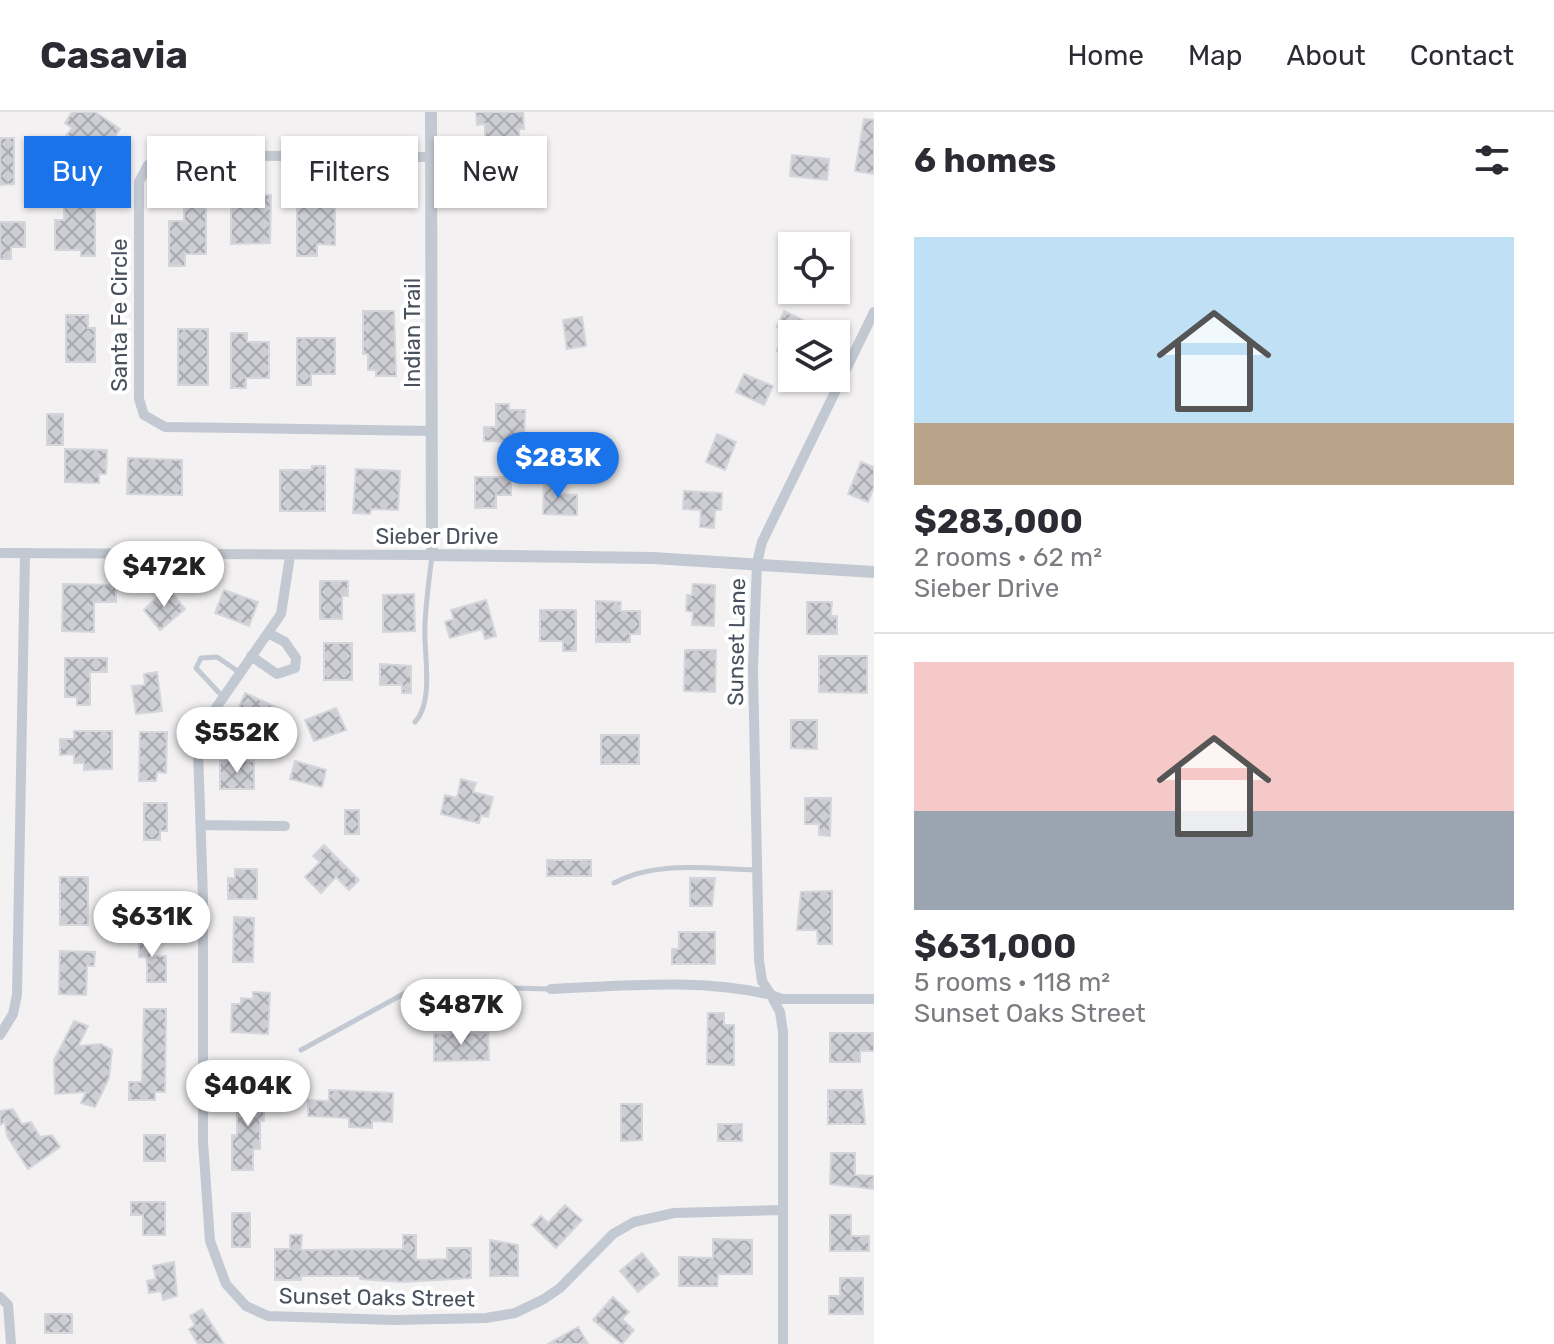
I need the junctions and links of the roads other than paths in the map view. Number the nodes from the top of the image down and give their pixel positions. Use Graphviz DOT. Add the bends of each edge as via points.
graph roads {
  1 [pos="431,112"];
  2 [pos="432,157"];
  3 [pos="874,312"];
  4 [pos="432,431"];
  5 [pos="0,553"];
  6 [pos="25,553"];
  7 [pos="432,555"];
  8 [pos="290,556"];
  9 [pos="757,563"];
  10 [pos="874,572"];
  11 [pos="270,634"];
  12 [pos="251,656"];
  13 [pos="240,672"];
  14 [pos="223,697"];
  15 [pos="415,722"];
  16 [pos="201,825"];
  17 [pos="285,826"];
  18 [pos="757,870"];
  19 [pos="614,883"];
  20 [pos="551,989"];
  21 [pos="771,995"];
  22 [pos="874,999"];
  23 [pos="0,1035"];
  24 [pos="301,1050"];
  25 [pos="782,1210"];
  26 [pos="0,1297"];
  27 [pos="11,1344"];
  28 [pos="783,1344"];
  1 -- 2 [label="street, Indian Trail"];
  2 -- 4 [label="street, Indian Trail"];
  2 -- 4 [label="street, Santa Fe Circle" via="160,155 139,182 139,399 144,415 165,427"];
  3 -- 9 [label="street, Sunset Lane" via="804,451"];
  4 -- 7 [label="street, Indian Trail"];
  5 -- 6 [label="street, Sieber Drive"];
  6 -- 8 [label="street, Sieber Drive"];
  6 -- 23 [label="street" via="17,995"];
  7 -- 8 [label="street, Sieber Drive"];
  7 -- 9 [label="street, Sieber Drive"];
  7 -- 15 [label="lane" via="425,696"];
  8 -- 11 [label="street, Sunset Oaks Street" via="284,605"];
  9 -- 10 [label="street, Sieber Drive"];
  9 -- 18 [label="street, Sunset Lane"];
  11 -- 12 [label="street, Sunset Oaks Street"];
  11 -- 12 [label="street" via="285,642 296,658 295,668 277,674"];
  12 -- 13 [label="street, Sunset Oaks Street"];
  13 -- 14 [label="street, Sunset Oaks Street"];
  13 -- 14 [label="lane" via="217,657 201,658 196,668"];
  14 -- 16 [label="street, Sunset Oaks Street" via="200,731"];
  16 -- 17 [label="street"];
  16 -- 25 [label="street, Sunset Oaks Street" via="203,1142 210,1241 226,1284 246,1306 268,1316 394,1320 515,1313 560,1288 613,1234 634,1222 674,1213"];
  18 -- 19 [label="lane" via="674,867 632,873"];
  18 -- 21 [label="street, Sunset Lane" via="759,960"];
  20 -- 21 [label="street" via="643,985"];
  20 -- 24 [label="lane" via="418,986"];
  21 -- 22 [label="street" via="801,1002"];
  21 -- 25 [label="street, Sunset Lane" via="783,1032"];
  25 -- 28 [label="street, Sunset Lane"];
  26 -- 27 [label="street" via="8,1305"];
}
